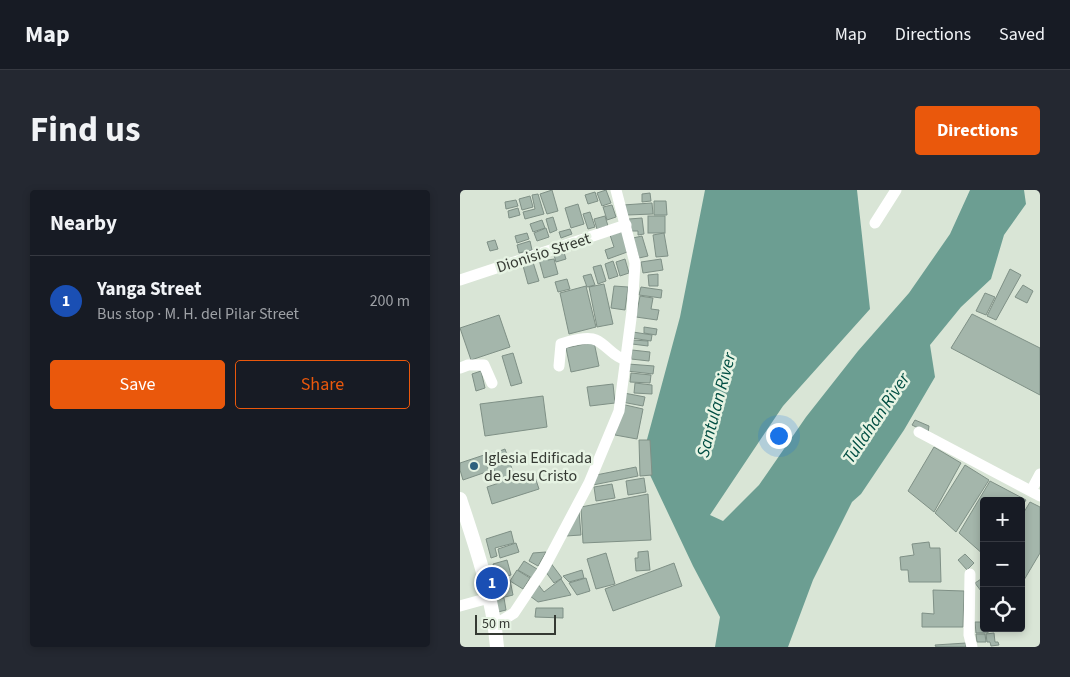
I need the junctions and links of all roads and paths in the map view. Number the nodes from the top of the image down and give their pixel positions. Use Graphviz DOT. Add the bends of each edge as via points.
graph roads {
  1 [pos="616,190"];
  2 [pos="896,190"];
  3 [pos="875,223"];
  4 [pos="626,225"];
  5 [pos="460,280"];
  6 [pos="626,360"];
  7 [pos="559,366"];
  8 [pos="460,368"];
  9 [pos="492,383"];
  10 [pos="919,432"];
  11 [pos="1040,474"];
  12 [pos="1035,494"];
  13 [pos="460,499"];
  14 [pos="970,574"];
  15 [pos="489,598"];
  16 [pos="460,606"];
  17 [pos="495,625"];
  18 [pos="497,647"];
  19 [pos="972,647"];
  1 -- 4 [label="street"];
  2 -- 3 [label="street"];
  4 -- 5 [label="street, Dionisio Street"];
  4 -- 6 [label="street" via="635,263"];
  6 -- 7 [label="street" via="589,338 561,344"];
  6 -- 17 [label="street" via="619,411 589,483 544,568 514,613"];
  8 -- 9 [label="street" via="484,365"];
  10 -- 12 [label="street"];
  11 -- 12 [label="street"];
  13 -- 15 [label="main road"];
  14 -- 19 [label="street" via="969,635"];
  15 -- 16 [label="street"];
  15 -- 17 [label="main road"];
  17 -- 18 [label="main road"];
}
